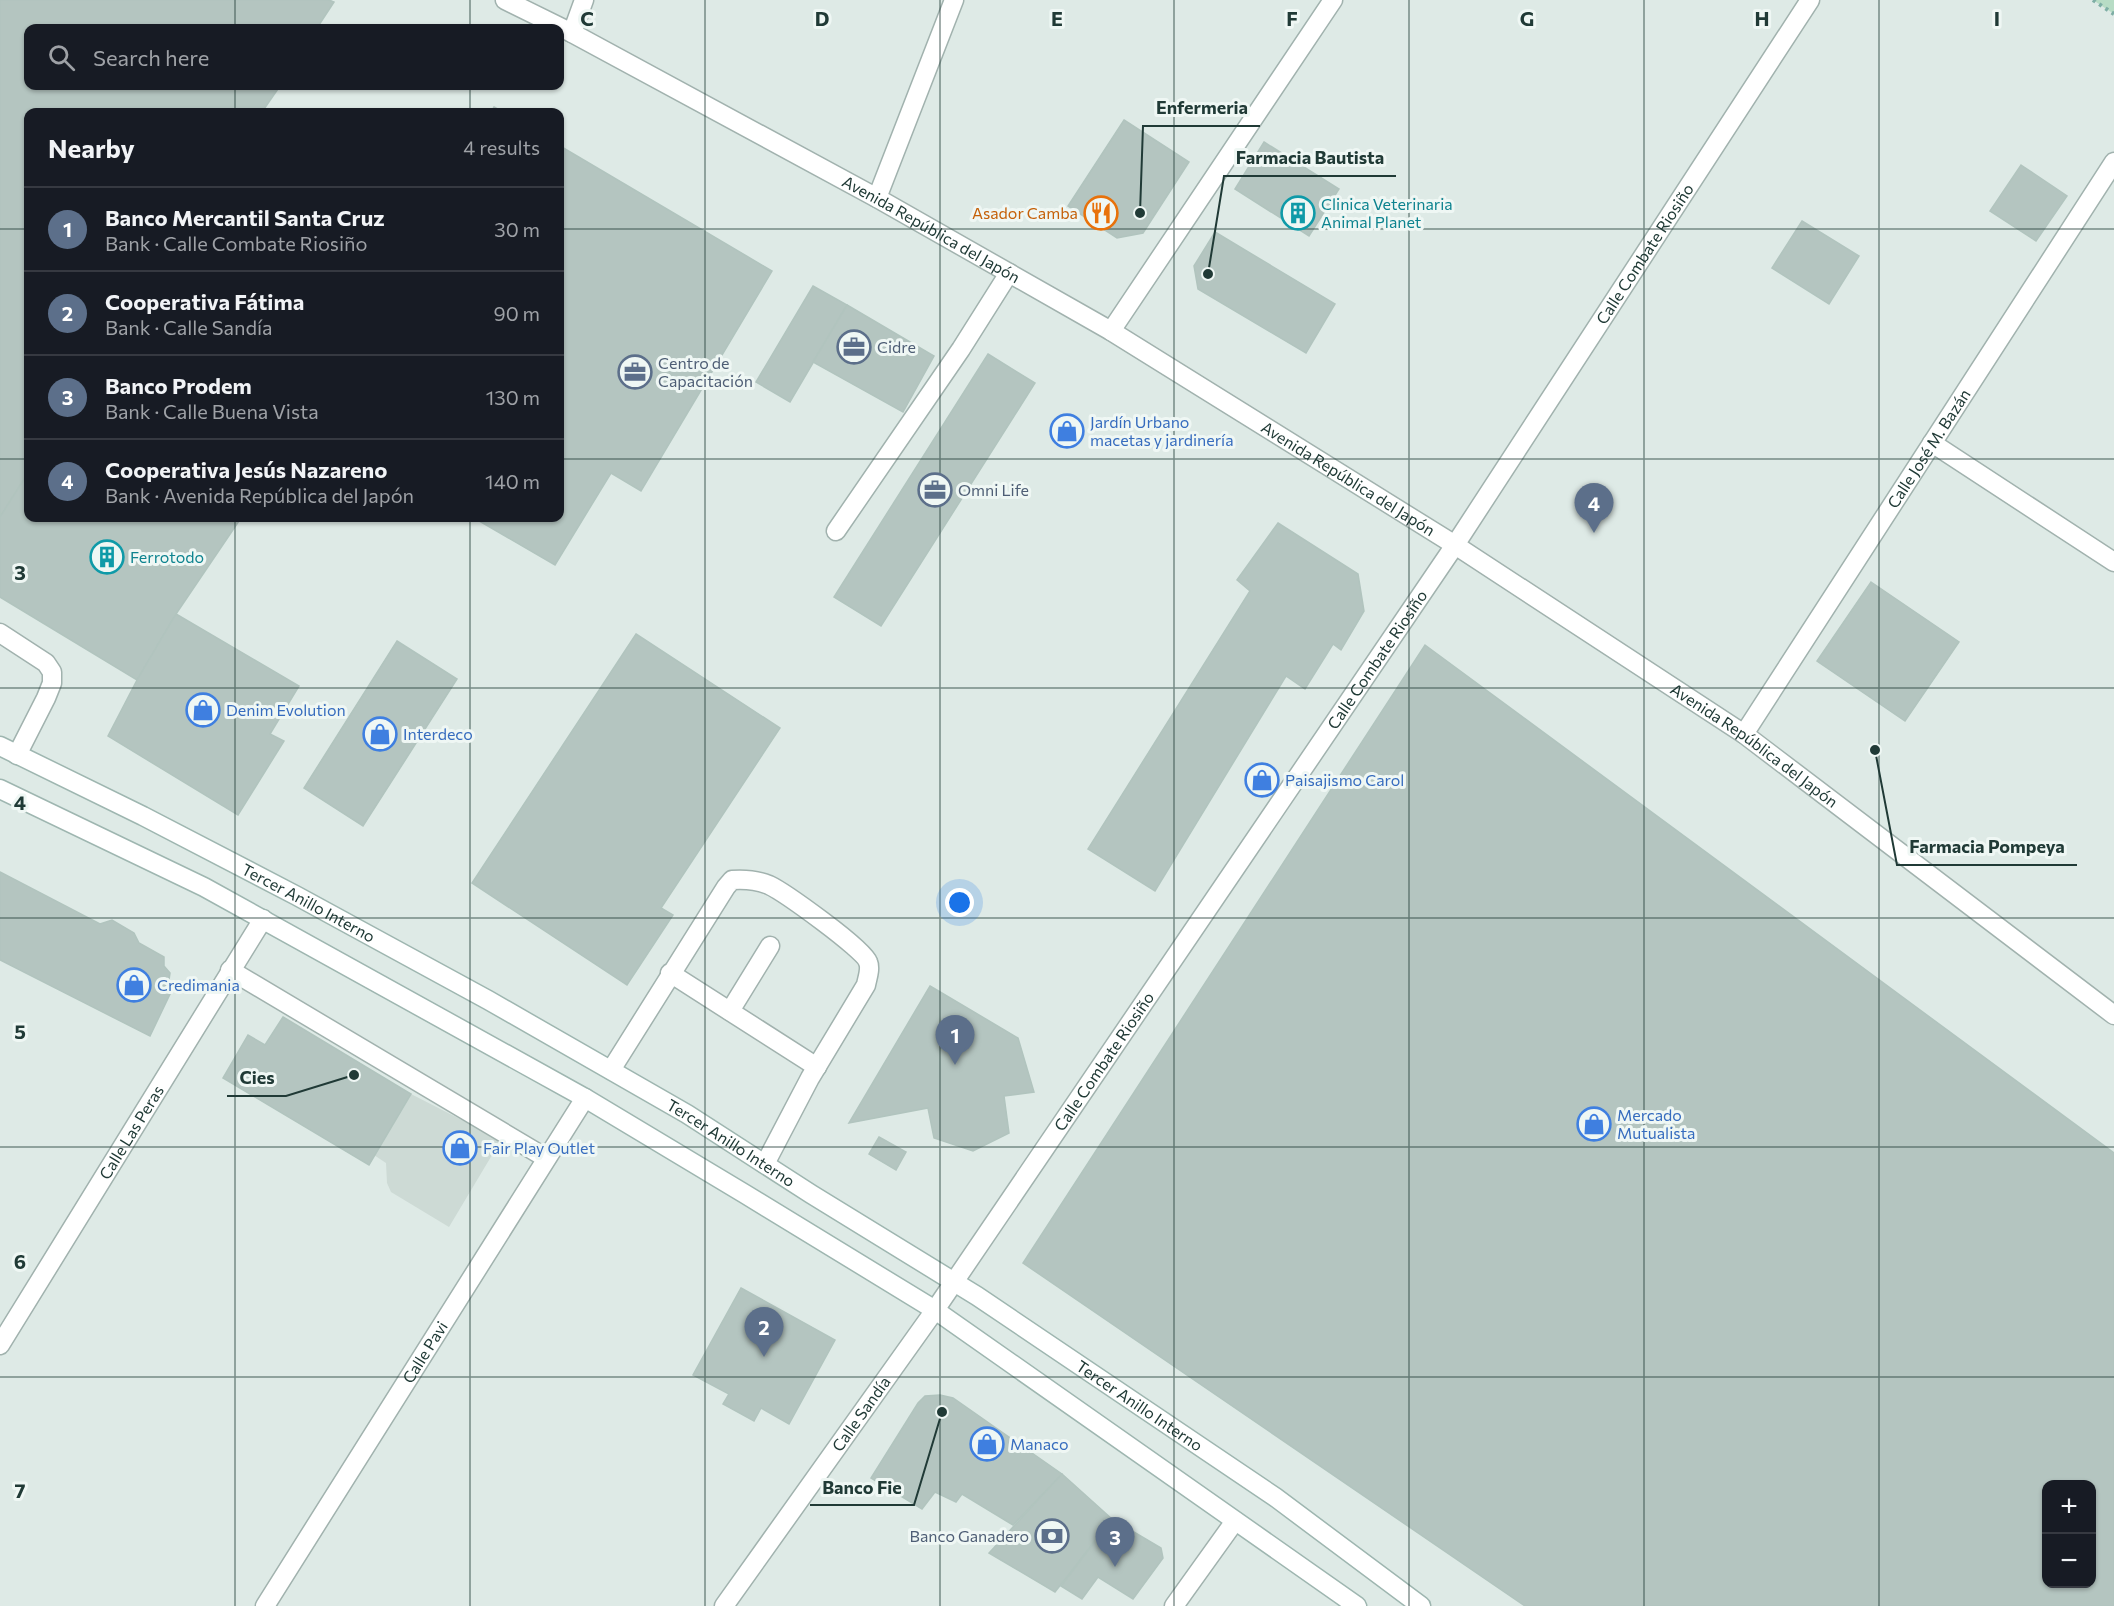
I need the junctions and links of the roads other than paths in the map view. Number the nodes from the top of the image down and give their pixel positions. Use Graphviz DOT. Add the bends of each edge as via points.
graph roads {
  1 [pos="505,0"];
  2 [pos="584,0"];
  3 [pos="954,0"];
  4 [pos="1333,0"];
  5 [pos="1810,0"];
  6 [pos="554,24"];
  7 [pos="564,29"];
  8 [pos="572,33"];
  9 [pos="2114,162"];
  10 [pos="877,198"];
  11 [pos="1009,273"];
  12 [pos="1110,331"];
  13 [pos="1932,443"];
  14 [pos="836,531"];
  15 [pos="1455,545"];
  16 [pos="2114,562"];
  17 [pos="0,633"];
  18 [pos="1744,734"];
  19 [pos="0,746"];
  20 [pos="17,755"];
  21 [pos="0,789"];
  22 [pos="263,919"];
  23 [pos="770,946"];
  24 [pos="230,970"];
  25 [pos="670,973"];
  26 [pos="730,1011"];
  27 [pos="2114,1015"];
  28 [pos="817,1067"];
  29 [pos="611,1070"];
  30 [pos="585,1098"];
  31 [pos="546,1158"];
  32 [pos="765,1164"];
  33 [pos="953,1281"];
  34 [pos="935,1311"];
  35 [pos="0,1345"];
  36 [pos="1235,1521"];
  37 [pos="265,1606"];
  38 [pos="724,1606"];
  39 [pos="1174,1606"];
  40 [pos="1357,1606"];
  41 [pos="1421,1606"];
  1 -- 6 [label="street, Avenida República del Japón"];
  2 -- 8 [label="street"];
  3 -- 10 [label="street"];
  4 -- 12 [label="street"];
  5 -- 15 [label="street, Calle Combate Riosiño"];
  7 -- 8 [label="street, Avenida República del Japón"];
  8 -- 10 [label="street, Avenida República del Japón"];
  9 -- 13 [label="street, Calle José M. Bazán"];
  10 -- 11 [label="street, Avenida República del Japón"];
  11 -- 12 [label="street, Avenida República del Japón"];
  11 -- 14 [label="street"];
  12 -- 15 [label="street, Avenida República del Japón"];
  13 -- 16 [label="street"];
  13 -- 18 [label="street, Calle José M. Bazán"];
  15 -- 18 [label="street, Avenida República del Japón"];
  15 -- 33 [label="street, Calle Combate Riosiño"];
  17 -- 20 [label="street" via="46,663 52,672 46,698"];
  18 -- 27 [label="street, Avenida República del Japón"];
  19 -- 20 [label="street, Tercer Anillo Interno"];
  20 -- 29 [label="street, Tercer Anillo Interno" via="297,896"];
  21 -- 22 [label="street" via="204,886"];
  22 -- 24 [label="street, Calle Las Peras"];
  22 -- 30 [label="street"];
  23 -- 26 [label="street"];
  24 -- 31 [label="street"];
  24 -- 35 [label="street, Calle Las Peras"];
  25 -- 26 [label="street"];
  25 -- 28 [label="street" via="732,880 748,879 770,886 849,940 869,963 866,986"];
  25 -- 29 [label="street"];
  26 -- 28 [label="street"];
  28 -- 32 [label="street"];
  29 -- 32 [label="street, Tercer Anillo Interno"];
  30 -- 31 [label="street, Calle Pavi"];
  30 -- 34 [label="street"];
  31 -- 37 [label="street, Calle Pavi"];
  32 -- 33 [label="street, Tercer Anillo Interno"];
  33 -- 34 [label="street, Calle Combate Riosiño"];
  33 -- 41 [label="street, Tercer Anillo Interno" via="1275,1497"];
  34 -- 36 [label="street"];
  34 -- 38 [label="street, Calle Sandía"];
  36 -- 39 [label="street"];
  36 -- 40 [label="street"];
}
